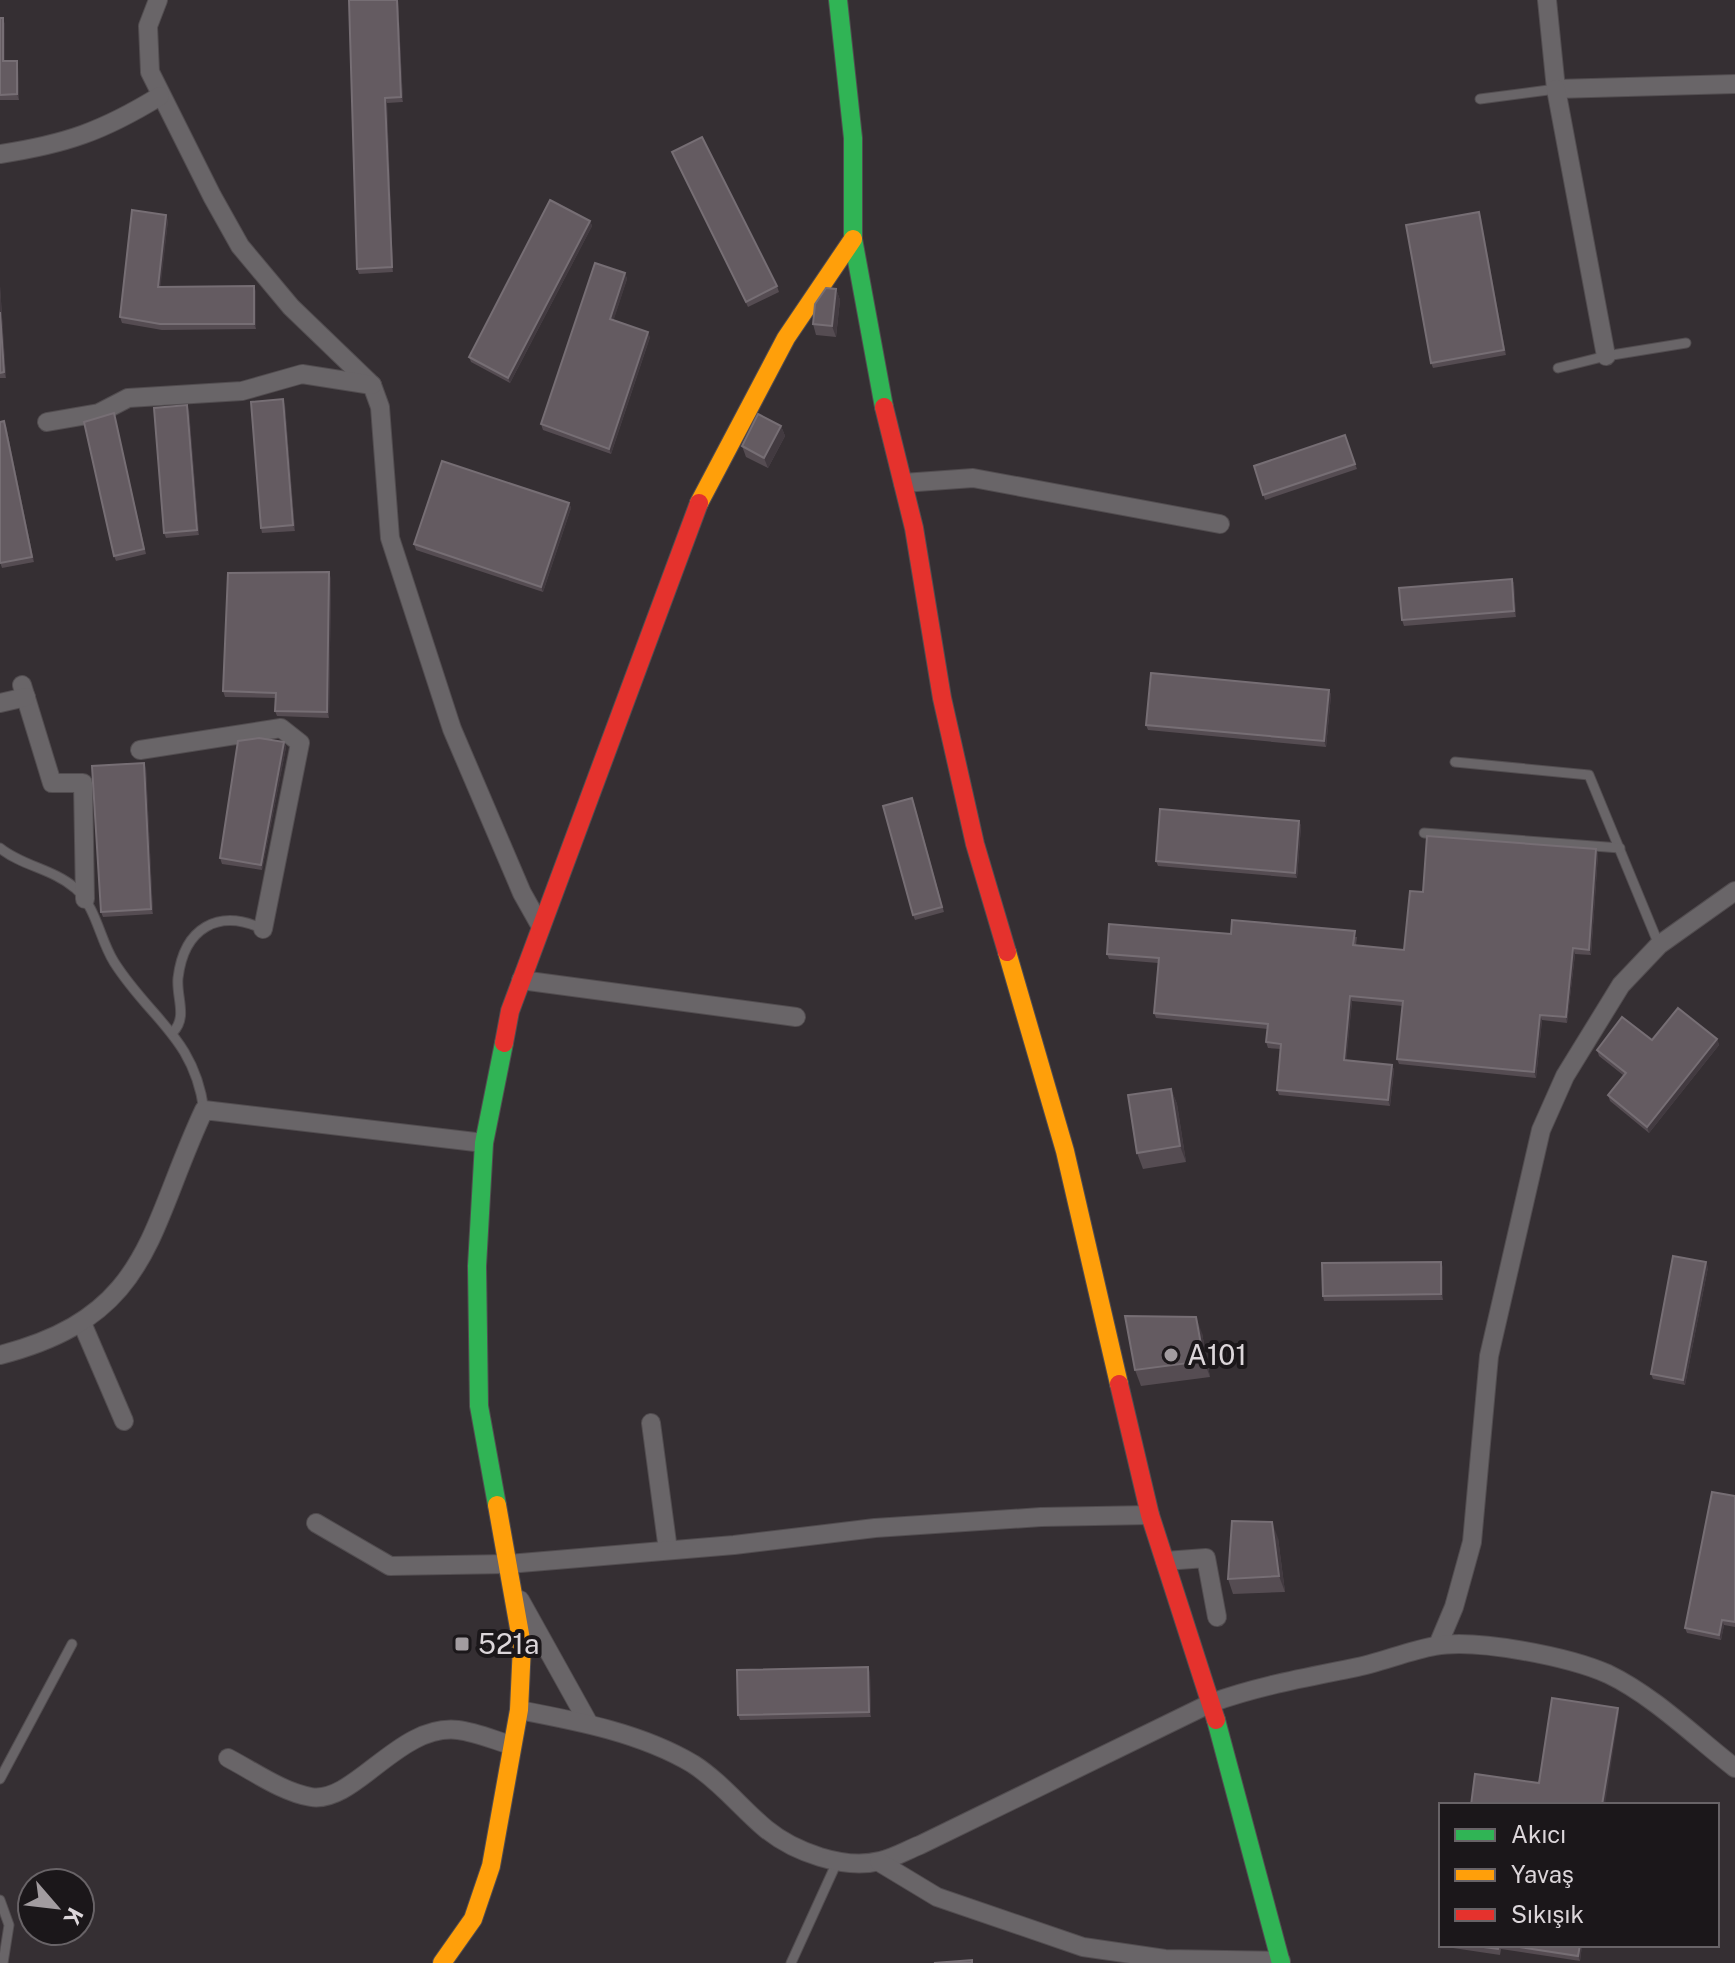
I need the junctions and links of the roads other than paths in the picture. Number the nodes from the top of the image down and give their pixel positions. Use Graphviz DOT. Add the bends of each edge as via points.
graph roads {
  1 [pos="158,0"];
  2 [pos="838,0"];
  3 [pos="1547,0"];
  4 [pos="1735,84"];
  5 [pos="1556,89"];
  6 [pos="160,96"];
  7 [pos="1480,99"];
  8 [pos="0,154"];
  9 [pos="853,239"];
  10 [pos="1686,343"];
  11 [pos="1606,356"];
  12 [pos="1558,368"];
  13 [pos="372,385"];
  14 [pos="47,422"];
  15 [pos="903,483"];
  16 [pos="1220,524"];
  17 [pos="0,703"];
  18 [pos="140,750"];
  19 [pos="1455,762"];
  20 [pos="1424,833"];
  21 [pos="0,848"];
  22 [pos="1620,848"];
  23 [pos="1735,891"];
  24 [pos="85,899"];
  25 [pos="540,925"];
  26 [pos="263,929"];
  27 [pos="1659,945"];
  28 [pos="521,980"];
  29 [pos="796,1017"];
  30 [pos="173,1032"];
  31 [pos="204,1110"];
  32 [pos="484,1143"];
  33 [pos="82,1323"];
  34 [pos="0,1355"];
  35 [pos="124,1421"];
  36 [pos="651,1423"];
  37 [pos="1150,1515"];
  38 [pos="316,1523"];
  39 [pos="668,1550"];
  40 [pos="1165,1561"];
  41 [pos="508,1564"];
  42 [pos="512,1588"];
  43 [pos="1217,1617"];
  44 [pos="72,1644"];
  45 [pos="1438,1645"];
  46 [pos="1211,1703"];
  47 [pos="519,1710"];
  48 [pos="589,1724"];
  49 [pos="511,1745"];
  50 [pos="228,1758"];
  51 [pos="1735,1768"];
  52 [pos="0,1779"];
  53 [pos="837,1862"];
  54 [pos="879,1862"];
  55 [pos="0,1900"];
  56 [pos="1281,1962"];
  57 [pos="3,1963"];
  58 [pos="442,1963"];
  59 [pos="791,1963"];
  1 -- 6 [label="street" via="148,26 150,72"];
  2 -- 9 [label="street" via="853,138"];
  3 -- 5 [label="street"];
  4 -- 5 [label="street"];
  5 -- 7 [label="lane"];
  5 -- 11 [label="street"];
  6 -- 8 [label="street" via="114,124 58,145"];
  6 -- 13 [label="street" via="240,246 291,307"];
  9 -- 15 [label="street"];
  9 -- 25 [label="street" via="820,280 693,516"];
  10 -- 11 [label="lane"];
  11 -- 12 [label="lane"];
  13 -- 14 [label="street" via="302,374 242,391 128,398 99,413"];
  13 -- 25 [label="street" via="380,407 390,538 452,729"];
  15 -- 16 [label="street" via="973,478"];
  15 -- 37 [label="street" via="975,844 1065,1151"];
  17 -- 24 [label="street" via="24,691 52,783 83,783"];
  18 -- 26 [label="street" via="281,728 300,743"];
  19 -- 22 [label="lane" via="1589,775"];
  20 -- 22 [label="lane"];
  21 -- 24 [label="lane" via="65,880"];
  22 -- 27 [label="lane"];
  23 -- 27 [label="street"];
  24 -- 30 [label="lane" via="115,963"];
  25 -- 28 [label="street"];
  26 -- 30 [label="lane" via="231,918 212,922 197,934 181,964 182,1018"];
  27 -- 45 [label="street" via="1621,985 1565,1076 1541,1130 1489,1356 1472,1542"];
  28 -- 29 [label="street"];
  28 -- 32 [label="street"];
  30 -- 31 [label="lane" via="196,1074"];
  31 -- 32 [label="street"];
  31 -- 33 [label="street" via="144,1256 103,1307"];
  32 -- 41 [label="street" via="477,1266 479,1406"];
  33 -- 34 [label="street" via="45,1344"];
  33 -- 35 [label="street"];
  36 -- 39 [label="street"];
  37 -- 39 [label="street" via="875,1528"];
  37 -- 40 [label="street"];
  38 -- 41 [label="street" via="390,1566"];
  39 -- 41 [label="street"];
  40 -- 43 [label="street" via="1206,1558"];
  40 -- 46 [label="street"];
  41 -- 42 [label="street"];
  42 -- 47 [label="street" via="522,1645"];
  42 -- 48 [label="street"];
  44 -- 52 [label="lane"];
  45 -- 46 [label="street" via="1356,1668 1255,1687"];
  45 -- 51 [label="street" via="1557,1657 1608,1675"];
  46 -- 54 [label="street"];
  46 -- 56 [label="street"];
  47 -- 48 [label="street"];
  47 -- 49 [label="street"];
  48 -- 53 [label="street" via="692,1764 768,1830"];
  49 -- 50 [label="street" via="456,1729 428,1734 404,1743 334,1793 314,1798"];
  49 -- 58 [label="street" via="491,1866 473,1919"];
  53 -- 54 [label="street"];
  53 -- 59 [label="lane"];
  54 -- 56 [label="street" via="937,1897 1083,1947 1165,1959"];
  55 -- 57 [label="lane" via="9,1925"];
}
